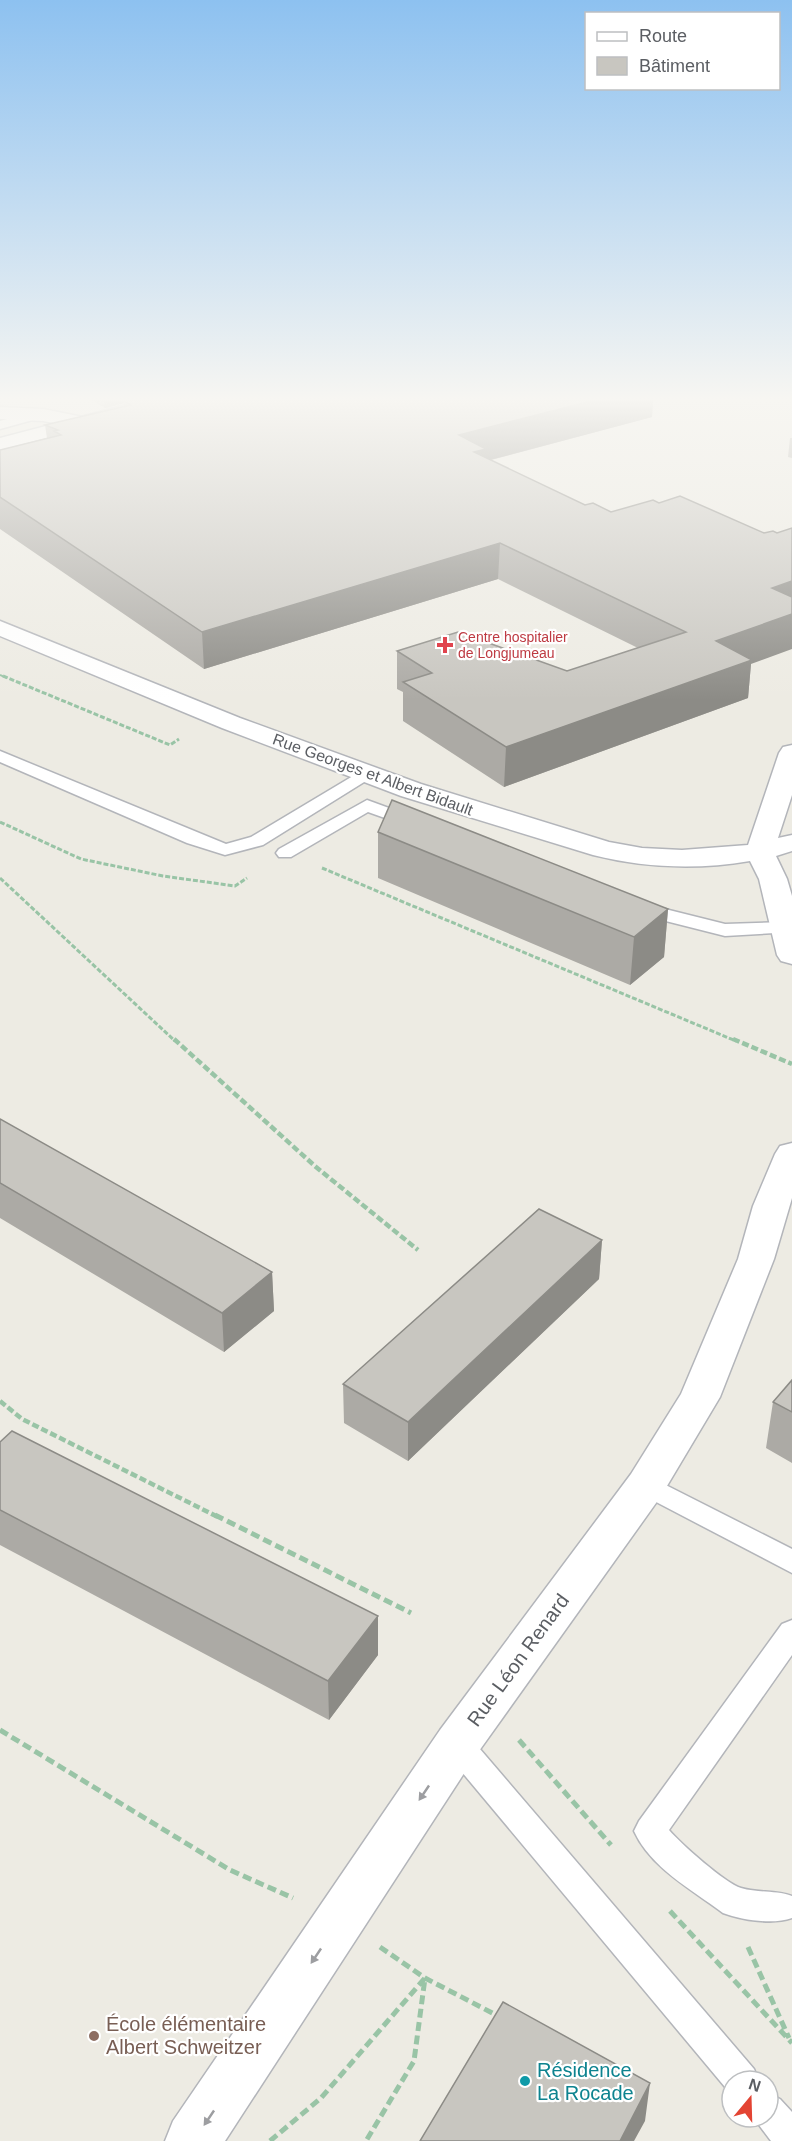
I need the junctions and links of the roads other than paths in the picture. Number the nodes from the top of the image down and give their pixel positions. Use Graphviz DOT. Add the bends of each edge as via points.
graph roads {
  1 [pos="0,628"];
  2 [pos="792,753"];
  3 [pos="0,756"];
  4 [pos="369,774"];
  5 [pos="786,796"];
  6 [pos="433,830"];
  7 [pos="792,843"];
  8 [pos="760,851"];
  9 [pos="285,853"];
  10 [pos="629,905"];
  11 [pos="789,942"];
  12 [pos="792,1154"];
  13 [pos="646,1485"];
  14 [pos="792,1562"];
  15 [pos="792,1632"];
  16 [pos="457,1744"];
  17 [pos="782,1907"];
  18 [pos="732,2069"];
  19 [pos="780,2125"];
  20 [pos="792,2139"];
  21 [pos="194,2141"];
  1 -- 4 [label="street, Rue Georges et Albert Bidault"];
  2 -- 5 [label="street"];
  3 -- 4 [label="lane" via="225,850 257,841"];
  4 -- 8 [label="street, Rue Georges et Albert Bidault" via="628,856 700,859"];
  5 -- 8 [label="street"];
  6 -- 9 [label="lane" via="367,805"];
  7 -- 8 [label="street, Rue Georges et Albert Bidault"];
  8 -- 11 [label="street" via="773,879"];
  10 -- 11 [label="lane"];
  12 -- 13 [label="street, Rue Léon Renard" via="756,1258 700,1397"];
  13 -- 14 [label="lane"];
  13 -- 16 [label="street, Rue Léon Renard"];
  15 -- 17 [label="lane" via="650,1831 673,1858 734,1902"];
  16 -- 18 [label="lane"];
  16 -- 21 [label="street, Rue Léon Renard, one-way"];
  19 -- 20 [label="lane"];
}
